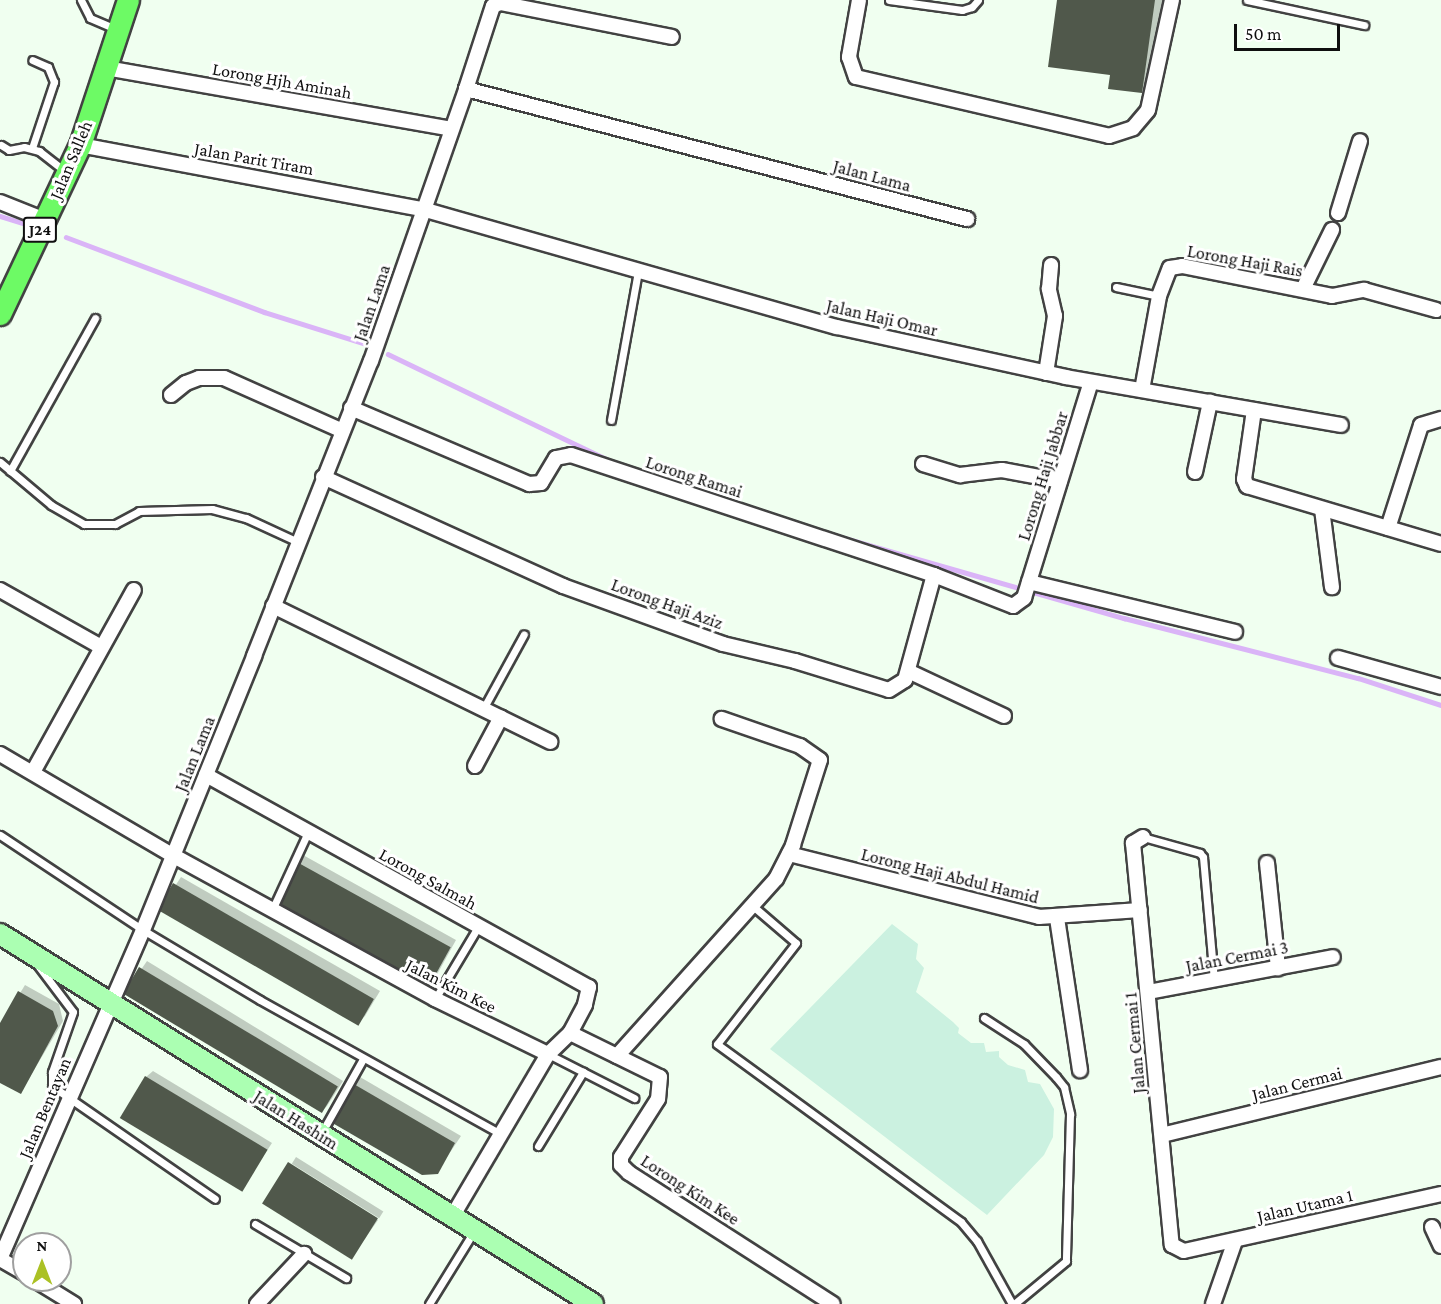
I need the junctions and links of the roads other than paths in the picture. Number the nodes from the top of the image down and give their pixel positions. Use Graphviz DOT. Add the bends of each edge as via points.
graph roads {
  1 [pos="81,0"];
  2 [pos="128,0"];
  3 [pos="859,0"];
  4 [pos="889,0"];
  5 [pos="978,0"];
  6 [pos="1172,0"];
  7 [pos="1247,0"];
  8 [pos="1364,25"];
  9 [pos="118,30"];
  10 [pos="672,37"];
  11 [pos="32,60"];
  12 [pos="106,68"];
  13 [pos="466,89"];
  14 [pos="452,129"];
  15 [pos="1360,141"];
  16 [pos="1,145"];
  17 [pos="80,146"];
  18 [pos="32,148"];
  19 [pos="67,173"];
  20 [pos="0,202"];
  21 [pos="422,209"];
  22 [pos="1338,213"];
  23 [pos="967,219"];
  24 [pos="45,220"];
  25 [pos="1332,230"];
  26 [pos="1051,265"];
  27 [pos="639,268"];
  28 [pos="1116,287"];
  29 [pos="1304,289"];
  30 [pos="1159,296"];
  31 [pos="1436,310"];
  32 [pos="0,314"];
  33 [pos="95,318"];
  34 [pos="1047,373"];
  35 [pos="1091,382"];
  36 [pos="1142,390"];
  37 [pos="171,395"];
  38 [pos="1210,402"];
  39 [pos="351,408"];
  40 [pos="1254,410"];
  41 [pos="1441,419"];
  42 [pos="611,420"];
  43 [pos="1341,425"];
  44 [pos="341,430"];
  45 [pos="0,462"];
  46 [pos="923,464"];
  47 [pos="9,471"];
  48 [pos="1195,472"];
  49 [pos="323,477"];
  50 [pos="1060,481"];
  51 [pos="1322,509"];
  52 [pos="1388,528"];
  53 [pos="298,542"];
  54 [pos="1441,544"];
  55 [pos="934,575"];
  56 [pos="1332,587"];
  57 [pos="1027,589"];
  58 [pos="0,590"];
  59 [pos="134,590"];
  60 [pos="273,606"];
  61 [pos="1235,632"];
  62 [pos="524,634"];
  63 [pos="101,647"];
  64 [pos="1338,658"];
  65 [pos="908,671"];
  66 [pos="1441,687"];
  67 [pos="483,708"];
  68 [pos="1004,716"];
  69 [pos="501,717"];
  70 [pos="722,719"];
  71 [pos="551,742"];
  72 [pos="0,754"];
  73 [pos="475,766"];
  74 [pos="33,772"];
  75 [pos="206,775"];
  76 [pos="308,832"];
  77 [pos="0,835"];
  78 [pos="1143,837"];
  79 [pos="789,854"];
  80 [pos="174,856"];
  81 [pos="1267,863"];
  82 [pos="754,907"];
  83 [pos="272,910"];
  84 [pos="1140,910"];
  85 [pos="1057,918"];
  86 [pos="478,927"];
  87 [pos="143,930"];
  88 [pos="0,934"];
  89 [pos="30,954"];
  90 [pos="1333,957"];
  91 [pos="1278,968"];
  92 [pos="1214,980"];
  93 [pos="1148,992"];
  94 [pos="435,999"];
  95 [pos="109,1005"];
  96 [pos="984,1018"];
  97 [pos="570,1033"];
  98 [pos="548,1054"];
  99 [pos="617,1056"];
  100 [pos="363,1059"];
  101 [pos="1441,1067"];
  102 [pos="1080,1070"];
  103 [pos="583,1072"];
  104 [pos="634,1098"];
  105 [pos="68,1101"];
  106 [pos="499,1133"];
  107 [pos="320,1135"];
  108 [pos="1162,1135"];
  109 [pos="538,1146"];
  110 [pos="1441,1194"];
  111 [pos="215,1199"];
  112 [pos="453,1217"];
  113 [pos="255,1224"];
  114 [pos="1432,1227"];
  115 [pos="474,1231"];
  116 [pos="1235,1241"];
  117 [pos="1441,1246"];
  118 [pos="1177,1250"];
  119 [pos="304,1254"];
  120 [pos="0,1259"];
  121 [pos="346,1278"];
  122 [pos="54,1292"];
  123 [pos="74,1304"];
  124 [pos="257,1304"];
  125 [pos="429,1304"];
  126 [pos="593,1304"];
  127 [pos="833,1304"];
  128 [pos="1013,1304"];
  129 [pos="1213,1304"];
  1 -- 9 [label="lane" via="90,18"];
  2 -- 9 [label="main road, Jalan Salleh / J24"];
  3 -- 6 [label="street" via="849,57 856,76 1109,136 1133,128 1148,110"];
  4 -- 5 [label="lane" via="962,10"];
  7 -- 8 [label="lane"];
  9 -- 12 [label="main road, Jalan Salleh / J24"];
  10 -- 13 [label="street" via="500,3 493,6"];
  11 -- 18 [label="lane" via="48,67 54,82"];
  12 -- 14 [label="street, Lorong Hjh Aminah"];
  12 -- 17 [label="main road, Jalan Salleh / J24"];
  13 -- 14 [label="street, Jalan Lama"];
  13 -- 23 [label="street, Jalan Lama"];
  14 -- 21 [label="street, Jalan Lama"];
  15 -- 22 [label="street"];
  16 -- 18 [label="lane" via="9,150"];
  17 -- 19 [label="main road, Jalan Salleh / J24"];
  17 -- 21 [label="street, Jalan Parit Tiram"];
  18 -- 19 [label="lane"];
  19 -- 24 [label="main road, Jalan Salleh / J24"];
  20 -- 24 [label="street"];
  21 -- 27 [label="street, Jalan Haji Omar"];
  21 -- 39 [label="street, Jalan Lama" via="371,361"];
  24 -- 32 [label="main road, Jalan Salleh / J24"];
  25 -- 29 [label="street"];
  26 -- 34 [label="street" via="1049,289 1055,316"];
  27 -- 34 [label="street, Jalan Haji Omar" via="837,327"];
  27 -- 42 [label="lane"];
  28 -- 30 [label="lane"];
  29 -- 30 [label="street, Lorong Haji Rais" via="1182,266 1170,268"];
  29 -- 31 [label="street, Lorong Haji Rais" via="1339,297 1364,290"];
  30 -- 36 [label="street, Lorong Haji Rais"];
  33 -- 47 [label="lane"];
  34 -- 35 [label="street, Jalan Haji Omar"];
  35 -- 36 [label="street, Jalan Haji Omar"];
  35 -- 50 [label="street, Lorong Haji Jabbar"];
  36 -- 38 [label="street, Jalan Haji Omar"];
  37 -- 44 [label="street" via="199,378 224,378"];
  38 -- 40 [label="street, Jalan Haji Omar"];
  38 -- 48 [label="street"];
  39 -- 44 [label="street, Jalan Lama"];
  39 -- 55 [label="street, Lorong Ramai" via="529,484 541,483 556,458 571,455"];
  40 -- 43 [label="street, Jalan Haji Omar"];
  40 -- 51 [label="street" via="1244,483"];
  41 -- 52 [label="street" via="1425,422 1416,437"];
  44 -- 49 [label="street, Jalan Lama"];
  45 -- 47 [label="lane"];
  46 -- 50 [label="street" via="960,475 1002,470"];
  47 -- 53 [label="lane" via="51,505 84,524 115,524 140,511 212,508 246,518"];
  49 -- 53 [label="street, Jalan Lama"];
  49 -- 65 [label="street, Lorong Haji Aziz" via="563,586 723,644 890,690 902,685"];
  50 -- 57 [label="street, Lorong Haji Jabbar"];
  51 -- 52 [label="street"];
  51 -- 56 [label="street"];
  52 -- 54 [label="street"];
  53 -- 60 [label="street, Jalan Lama"];
  55 -- 57 [label="street, Lorong Ramai" via="1014,606"];
  55 -- 65 [label="street"];
  57 -- 61 [label="street"];
  58 -- 63 [label="street"];
  59 -- 63 [label="street"];
  60 -- 67 [label="street"];
  60 -- 75 [label="street, Jalan Lama"];
  62 -- 67 [label="lane"];
  63 -- 74 [label="street"];
  64 -- 66 [label="street"];
  65 -- 68 [label="street"];
  67 -- 69 [label="street"];
  69 -- 71 [label="street"];
  69 -- 73 [label="street"];
  70 -- 79 [label="street" via="820,757"];
  72 -- 74 [label="street, Jalan Kim Kee"];
  74 -- 80 [label="street, Jalan Kim Kee"];
  75 -- 76 [label="street, Lorong Salmah"];
  75 -- 80 [label="street, Jalan Lama"];
  76 -- 83 [label="lane"];
  76 -- 86 [label="street, Lorong Salmah"];
  77 -- 87 [label="lane"];
  78 -- 84 [label="street, Jalan Cermai 1" via="1133,843"];
  78 -- 92 [label="lane" via="1203,857"];
  79 -- 82 [label="street"];
  79 -- 85 [label="street, Lorong Haji Abdul Hamid" via="1028,915"];
  80 -- 83 [label="street, Jalan Kim Kee"];
  80 -- 87 [label="street, Jalan Lama"];
  81 -- 91 [label="street"];
  82 -- 99 [label="street" via="716,943"];
  82 -- 128 [label="lane" via="796,943 717,1044 961,1222 977,1241"];
  83 -- 94 [label="street, Jalan Kim Kee"];
  84 -- 85 [label="street, Lorong Haji Abdul Hamid"];
  84 -- 93 [label="street, Jalan Cermai 1"];
  85 -- 102 [label="street"];
  86 -- 94 [label="lane"];
  86 -- 97 [label="street, Lorong Salmah" via="587,984 590,990 585,1005"];
  87 -- 95 [label="street, Jalan Lama"];
  87 -- 100 [label="lane"];
  88 -- 89 [label="street, Jalan Hashim"];
  89 -- 95 [label="street, Jalan Hashim"];
  89 -- 105 [label="lane" via="73,1012 51,1080"];
  90 -- 91 [label="street, Jalan Cermai 3"];
  91 -- 92 [label="street, Jalan Cermai 3"];
  92 -- 93 [label="street, Jalan Cermai 3"];
  93 -- 108 [label="street, Jalan Cermai 1"];
  94 -- 98 [label="street, Jalan Kim Kee"];
  95 -- 105 [label="street, Jalan Bentayan"];
  95 -- 107 [label="street, Jalan Hashim"];
  96 -- 128 [label="lane" via="1024,1044 1056,1077 1064,1087 1070,1114 1066,1261"];
  97 -- 98 [label="street"];
  97 -- 99 [label="street"];
  98 -- 103 [label="lane"];
  98 -- 106 [label="street"];
  99 -- 127 [label="street, Lorong Kim Kee" via="660,1077 658,1099 621,1157 621,1165"];
  100 -- 106 [label="lane"];
  100 -- 107 [label="lane"];
  101 -- 108 [label="street, Jalan Cermai"];
  103 -- 104 [label="lane"];
  103 -- 109 [label="lane"];
  105 -- 111 [label="lane"];
  105 -- 120 [label="street, Jalan Bentayan"];
  106 -- 112 [label="street"];
  107 -- 112 [label="street, Jalan Hashim"];
  108 -- 118 [label="street, Jalan Cermai 1" via="1172,1245"];
  110 -- 116 [label="street, Jalan Utama 1"];
  112 -- 115 [label="street, Jalan Hashim"];
  113 -- 119 [label="lane"];
  114 -- 117 [label="street"];
  115 -- 125 [label="lane"];
  115 -- 126 [label="street, Jalan Hashim"];
  116 -- 118 [label="street, Jalan Utama 1"];
  116 -- 129 [label="street"];
  119 -- 121 [label="lane"];
  119 -- 124 [label="street"];
  122 -- 123 [label="street"];
}
